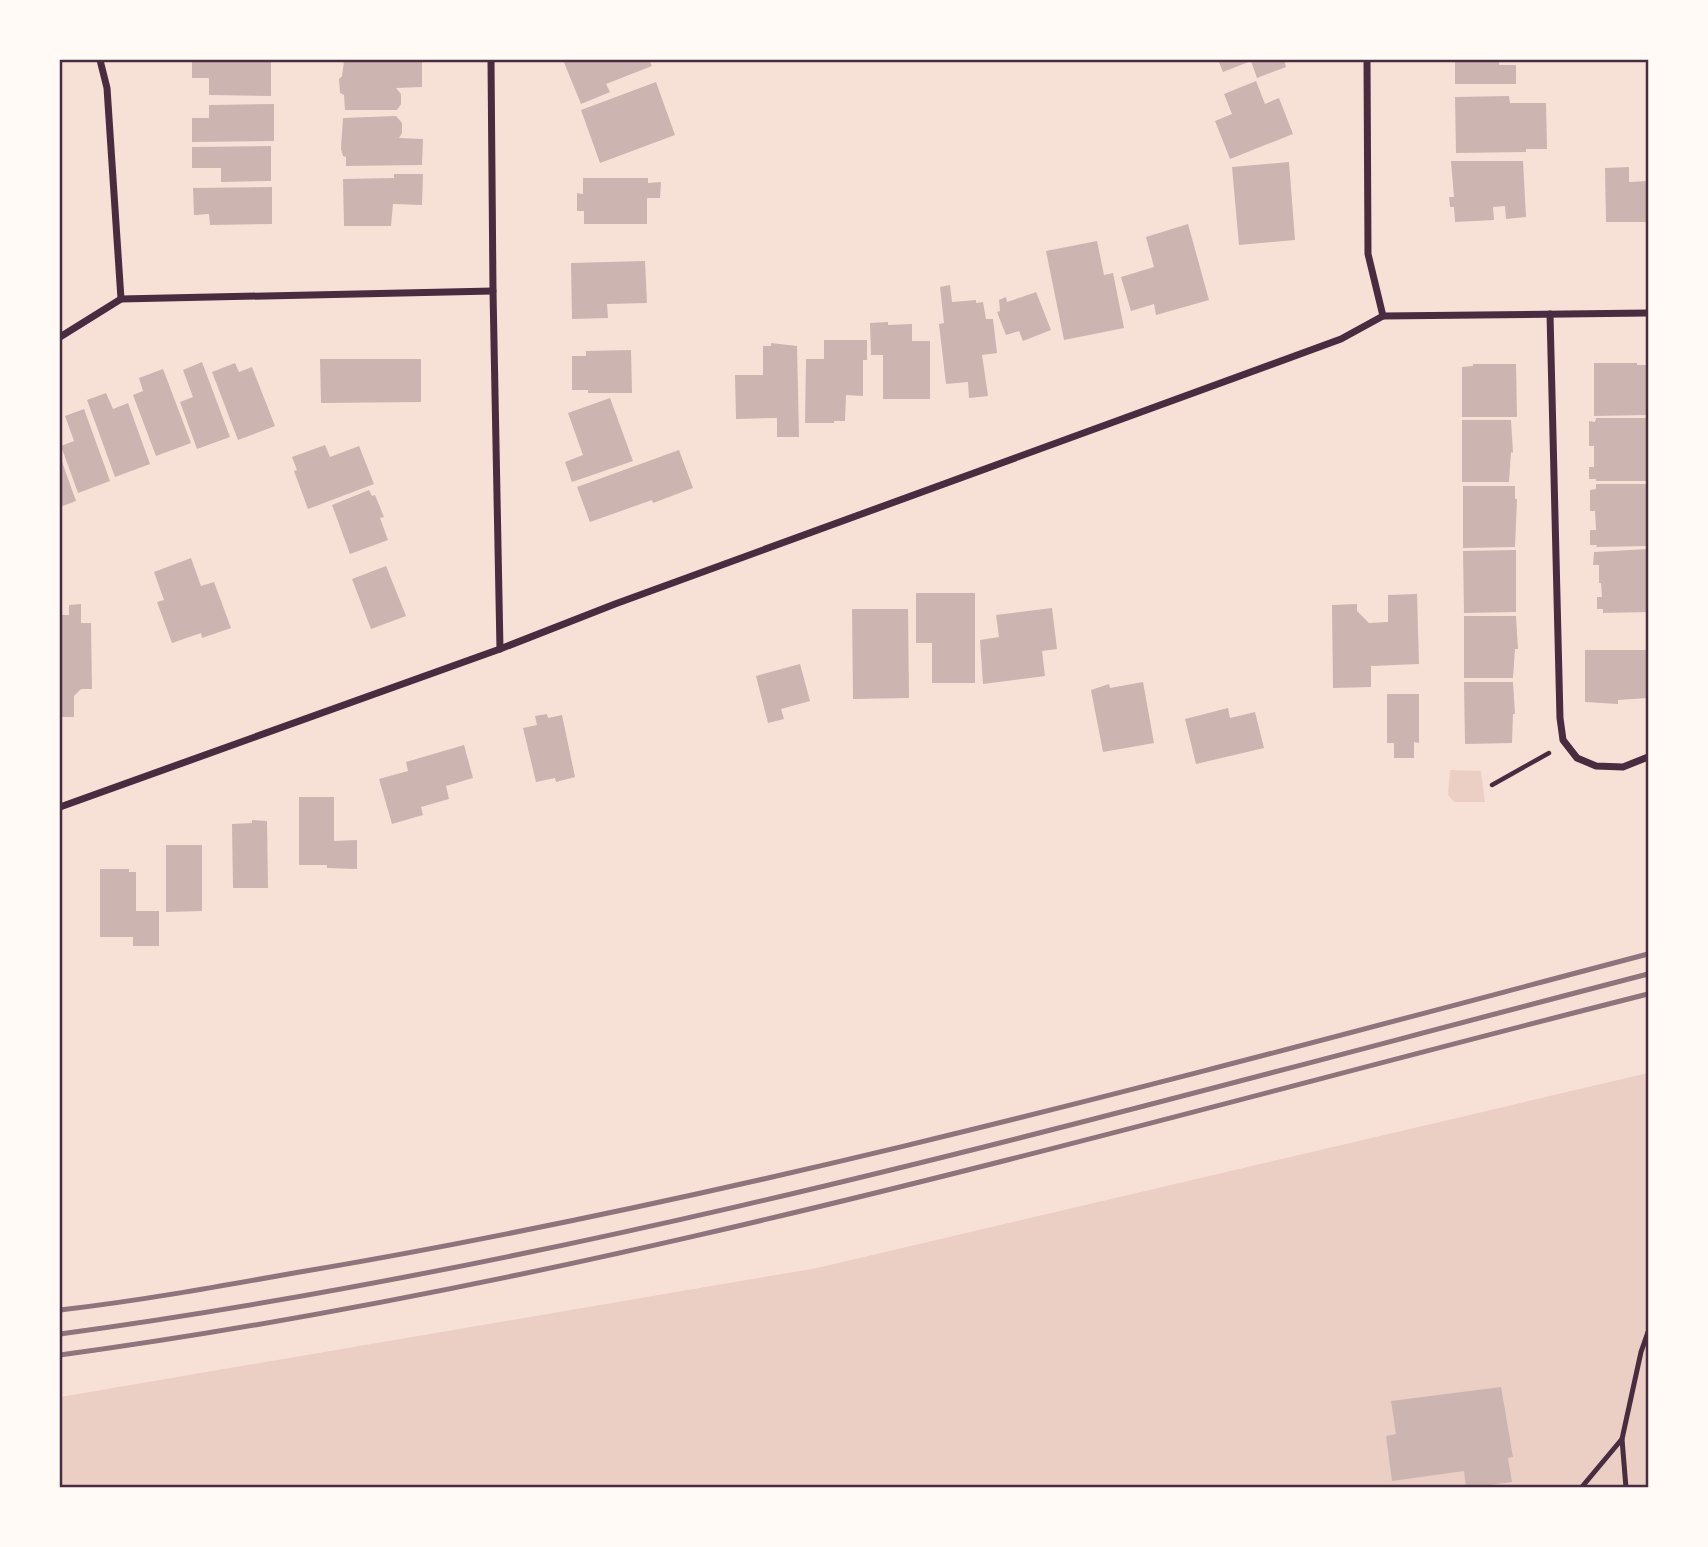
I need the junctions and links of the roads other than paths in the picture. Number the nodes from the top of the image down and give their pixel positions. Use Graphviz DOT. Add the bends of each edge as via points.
graph roads {
  1 [pos="100,60"];
  2 [pos="491,60"];
  3 [pos="1367,60"];
  4 [pos="493,291"];
  5 [pos="121,299"];
  6 [pos="1648,313"];
  7 [pos="1550,314"];
  8 [pos="1383,316"];
  9 [pos="60,337"];
  10 [pos="500,649"];
  11 [pos="1648,757"];
  12 [pos="60,807"];
  13 [pos="1648,1332"];
  14 [pos="1622,1439"];
  15 [pos="1581,1488"];
  16 [pos="1626,1488"];
  1 -- 5 [label="street" via="107,88"];
  2 -- 4 [label="street"];
  3 -- 8 [label="street" via="1368,254"];
  4 -- 5 [label="street"];
  4 -- 10 [label="street"];
  5 -- 9 [label="street"];
  6 -- 7 [label="street"];
  7 -- 8 [label="street"];
  7 -- 11 [label="street" via="1560,718 1565,743 1577,758 1596,766 1623,767"];
  8 -- 10 [label="street" via="1340,339"];
  10 -- 12 [label="street"];
  13 -- 14 [label="lane"];
  14 -- 15 [label="lane"];
  14 -- 16 [label="lane"];
}
